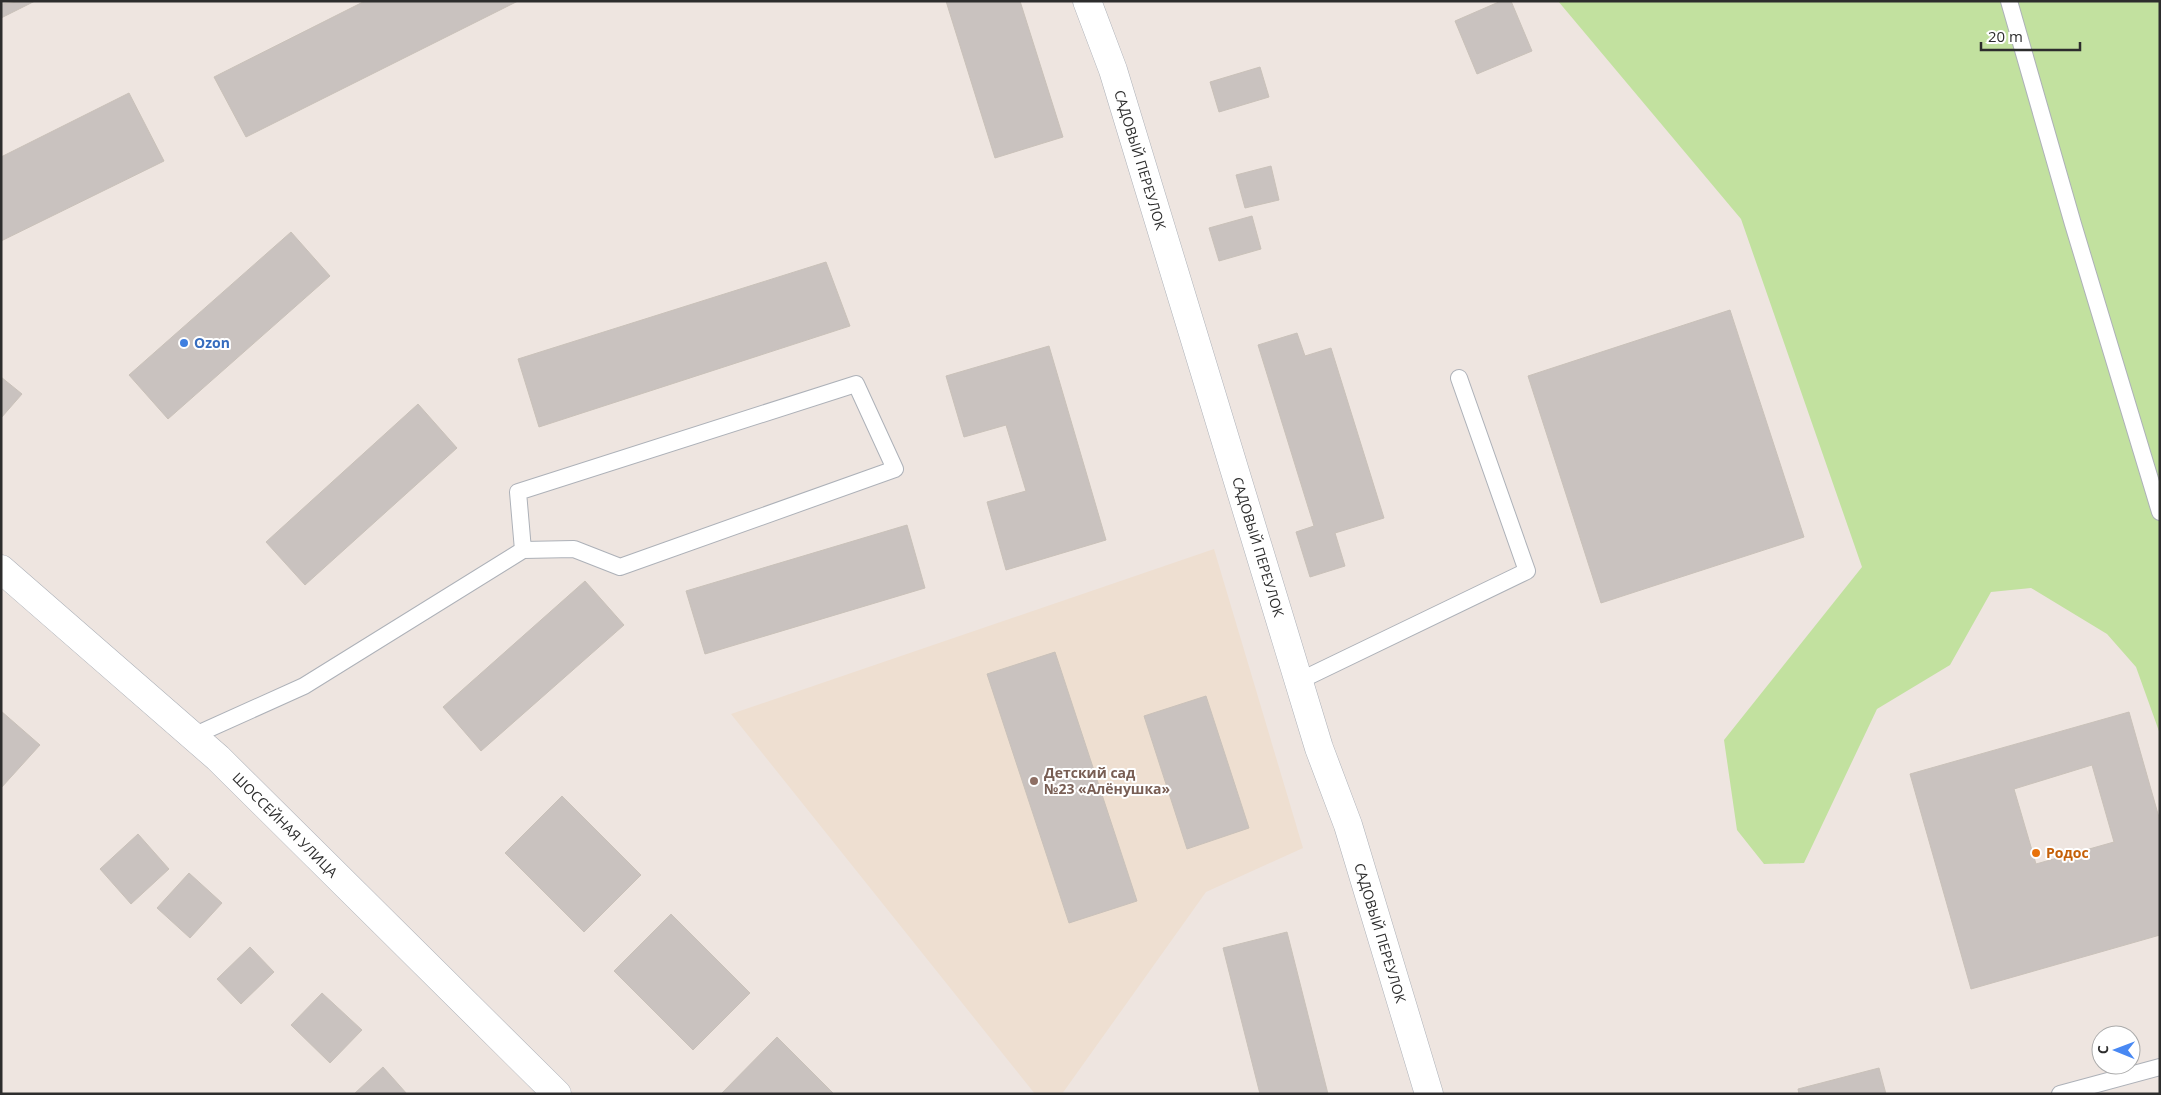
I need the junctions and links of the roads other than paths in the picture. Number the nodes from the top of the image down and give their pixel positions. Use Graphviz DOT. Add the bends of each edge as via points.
graph roads {
  1 [pos="1087,1"];
  2 [pos="2009,1"];
  3 [pos="1459,378"];
  4 [pos="2160,512"];
  5 [pos="523,550"];
  6 [pos="1,569"];
  7 [pos="1299,681"];
  8 [pos="193,736"];
  9 [pos="2160,1068"];
  10 [pos="557,1094"];
  11 [pos="1429,1094"];
  12 [pos="2060,1094"];
  1 -- 7 [label="street, САДОВЫЙ ПЕРЕУЛОК" via="1113,70"];
  2 -- 4 [label="lane"];
  3 -- 7 [label="lane" via="1527,571"];
  5 -- 5 [label="lane" via="518,492 856,384 895,469 620,566 574,549"];
  5 -- 8 [label="lane" via="304,686"];
  6 -- 8 [label="street, ШОССЕЙНАЯ УЛИЦА"];
  7 -- 11 [label="street, САДОВЫЙ ПЕРЕУЛОК" via="1319,748 1348,825"];
  8 -- 10 [label="street, ШОССЕЙНАЯ УЛИЦА"];
  9 -- 12 [label="lane"];
}
